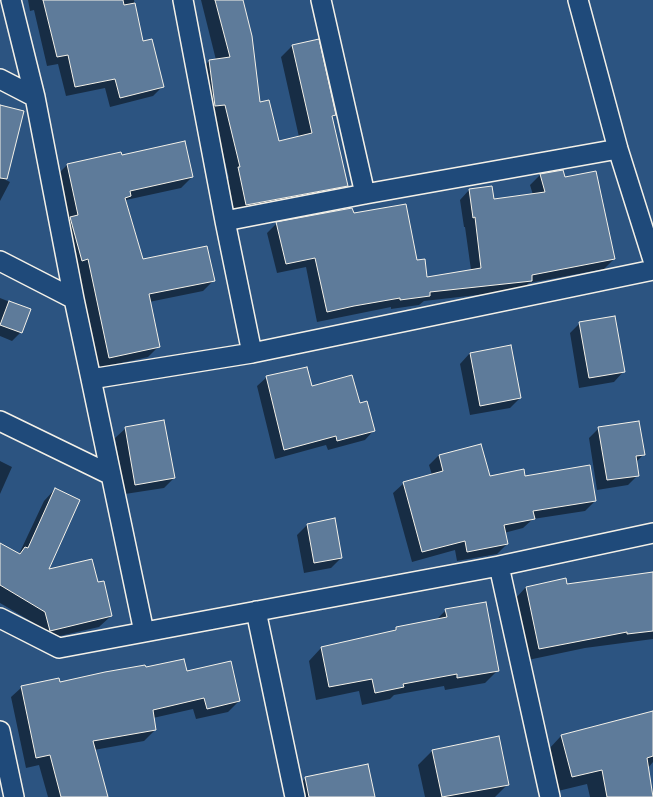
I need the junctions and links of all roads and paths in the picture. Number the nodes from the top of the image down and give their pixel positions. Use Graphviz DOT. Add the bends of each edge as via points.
graph roads {
  1 [pos="12,0"];
  2 [pos="182,0"];
  3 [pos="321,0"];
  4 [pos="578,0"];
  5 [pos="0,79"];
  6 [pos="35,97"];
  7 [pos="618,149"];
  8 [pos="365,194"];
  9 [pos="225,221"];
  10 [pos="0,260"];
  11 [pos="653,260"];
  12 [pos="653,270"];
  13 [pos="74,299"];
  14 [pos="252,354"];
  15 [pos="91,379"];
  16 [pos="0,421"];
  17 [pos="111,475"];
  18 [pos="653,533"];
  19 [pos="499,566"];
  20 [pos="256,611"];
  21 [pos="0,618"];
  22 [pos="144,632"];
  23 [pos="0,731"];
  24 [pos="14,797"];
  25 [pos="295,797"];
  26 [pos="550,797"];
  1 -- 6 [label="street"];
  2 -- 9 [label="street"];
  3 -- 8 [label="street"];
  4 -- 7 [label="street"];
  5 -- 6 [label="street"];
  6 -- 13 [label="street"];
  7 -- 8 [label="street"];
  7 -- 11 [label="street"];
  8 -- 9 [label="street"];
  9 -- 14 [label="street"];
  10 -- 13 [label="street"];
  12 -- 14 [label="street"];
  13 -- 15 [label="street"];
  14 -- 15 [label="street"];
  15 -- 17 [label="street"];
  16 -- 17 [label="street"];
  17 -- 22 [label="street"];
  18 -- 19 [label="street"];
  19 -- 20 [label="street"];
  19 -- 26 [label="street"];
  20 -- 22 [label="street"];
  20 -- 25 [label="street"];
  21 -- 22 [label="street" via="58,648"];
  23 -- 24 [label="street"];
}
